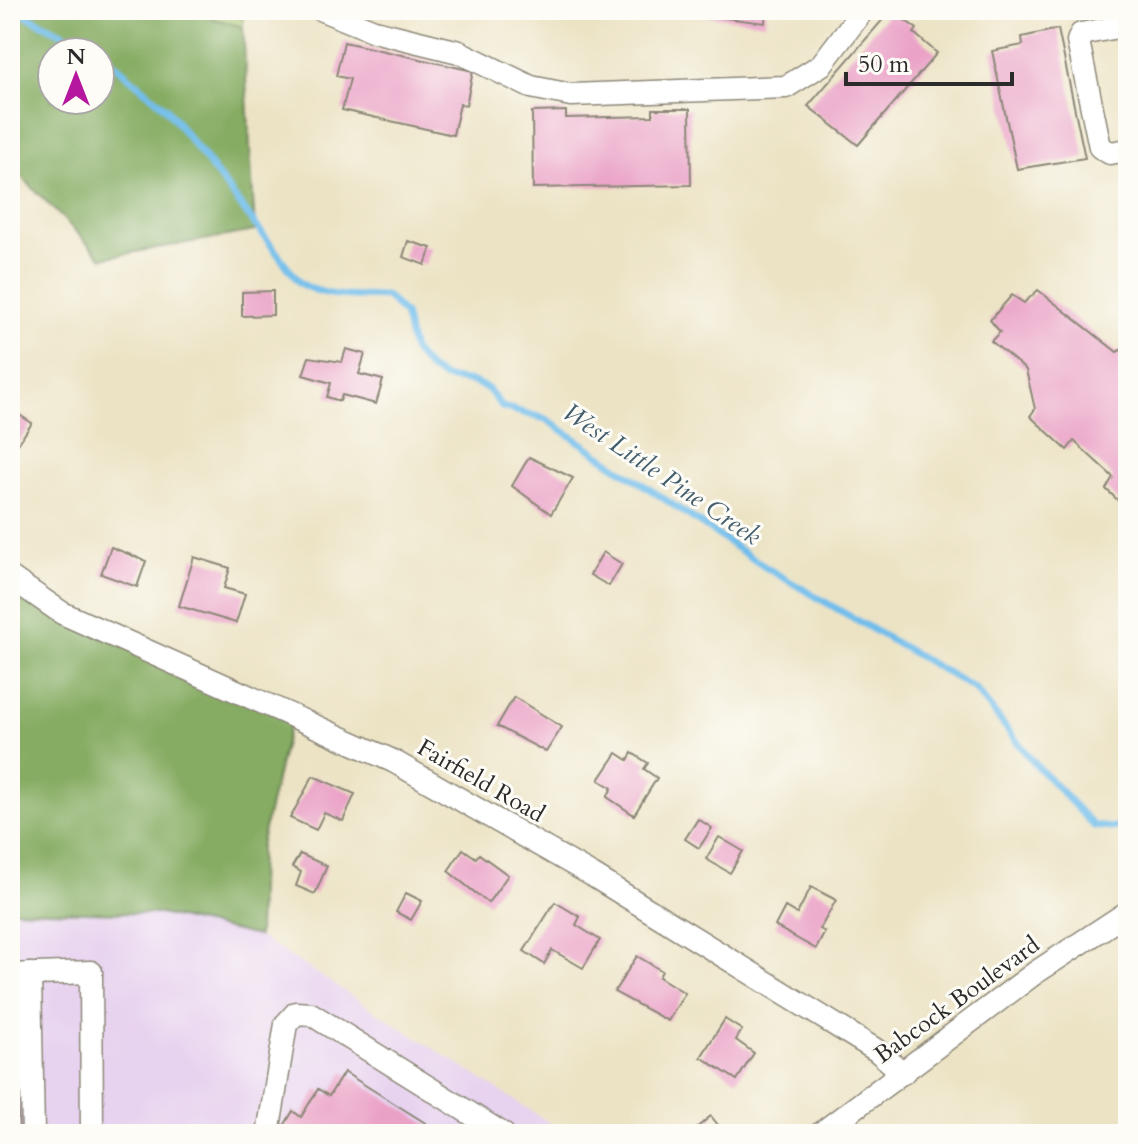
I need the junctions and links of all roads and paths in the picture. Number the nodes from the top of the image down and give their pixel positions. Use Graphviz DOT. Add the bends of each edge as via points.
graph roads {
  1 [pos="322,10"];
  2 [pos="863,10"];
  3 [pos="1128,25"];
  4 [pos="1119,152"];
  5 [pos="10,577"];
  6 [pos="1128,912"];
  7 [pos="20,975"];
  8 [pos="903,1073"];
  9 [pos="33,1134"];
  10 [pos="92,1134"];
  11 [pos="268,1134"];
  12 [pos="503,1134"];
  13 [pos="820,1134"];
  1 -- 2 [label="street" via="374,31 459,52 531,87 571,95 786,87 821,65"];
  3 -- 4 [label="street" via="1081,34 1078,41 1100,147"];
  5 -- 8 [label="street, Fairfield Road" via="62,613 393,761 592,875 876,1050"];
  6 -- 8 [label="street, Babcock Boulevard" via="1035,973"];
  7 -- 9 [label="street"];
  7 -- 10 [label="street" via="91,972"];
  8 -- 13 [label="street, Babcock Boulevard"];
  11 -- 12 [label="street" via="286,1024 302,1012"];
}
